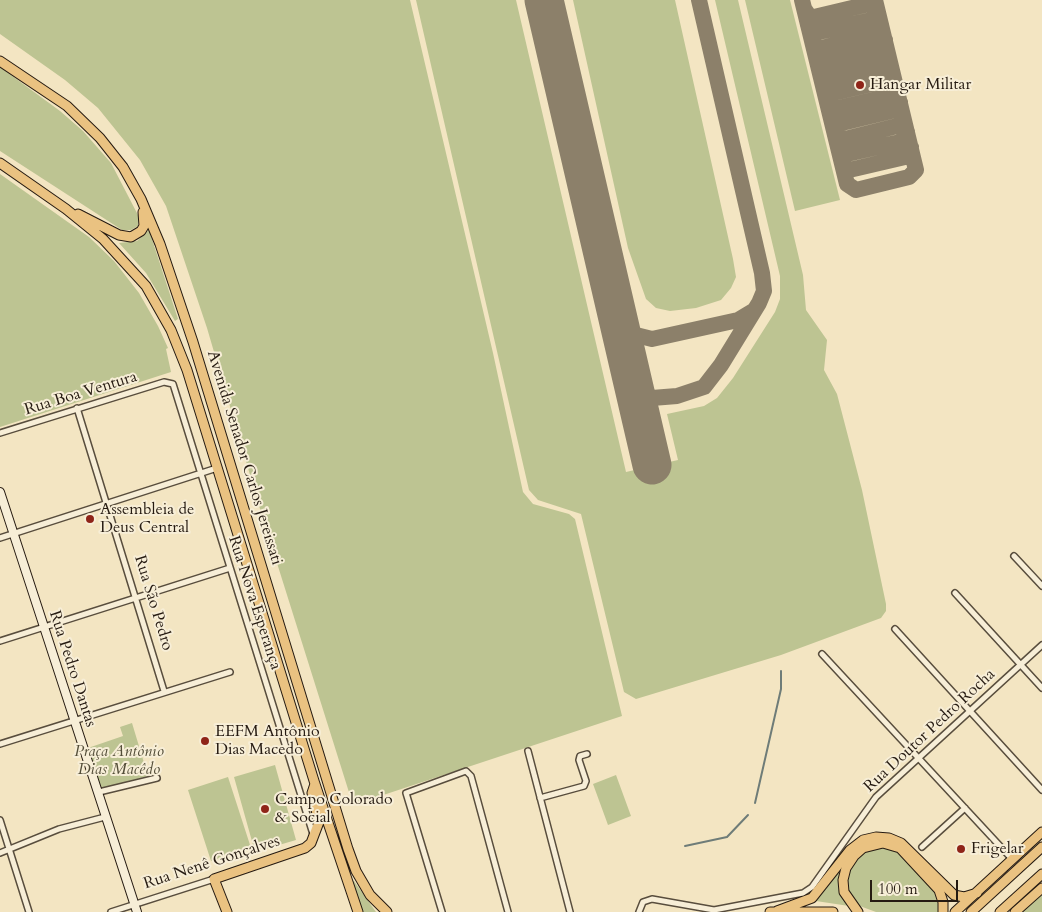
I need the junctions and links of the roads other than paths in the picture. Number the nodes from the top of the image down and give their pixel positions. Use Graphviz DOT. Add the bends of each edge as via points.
graph roads {
  1 [pos="0,61"];
  2 [pos="0,163"];
  3 [pos="141,199"];
  4 [pos="66,208"];
  5 [pos="169,382"];
  6 [pos="77,408"];
  7 [pos="0,433"];
  8 [pos="218,468"];
  9 [pos="200,474"];
  10 [pos="0,492"];
  11 [pos="107,505"];
  12 [pos="14,534"];
  13 [pos="0,538"];
  14 [pos="1014,556"];
  15 [pos="230,568"];
  16 [pos="1042,586"];
  17 [pos="954,593"];
  18 [pos="135,598"];
  19 [pos="44,626"];
  20 [pos="895,629"];
  21 [pos="0,641"];
  22 [pos="1042,645"];
  23 [pos="822,654"];
  24 [pos="1020,665"];
  25 [pos="230,672"];
  26 [pos="1042,688"];
  27 [pos="164,691"];
  28 [pos="969,712"];
  29 [pos="74,720"];
  30 [pos="0,744"];
  31 [pos="528,751"];
  32 [pos="587,754"];
  33 [pos="919,758"];
  34 [pos="157,778"];
  35 [pos="315,784"];
  36 [pos="1042,790"];
  37 [pos="99,792"];
  38 [pos="540,798"];
  39 [pos="965,808"];
  40 [pos="106,817"];
  41 [pos="0,820"];
  42 [pos="1042,832"];
  43 [pos="313,834"];
  44 [pos="922,847"];
  45 [pos="1042,847"];
  46 [pos="9,850"];
  47 [pos="0,853"];
  48 [pos="1012,859"];
  49 [pos="1042,874"];
  50 [pos="214,879"];
  51 [pos="1042,888"];
  52 [pos="977,893"];
  53 [pos="135,908"];
  54 [pos="774,911"];
  55 [pos="28,912"];
  56 [pos="111,912"];
  57 [pos="227,912"];
  58 [pos="358,912"];
  59 [pos="387,912"];
  60 [pos="442,912"];
  61 [pos="508,912"];
  62 [pos="570,912"];
  63 [pos="638,912"];
  64 [pos="833,912"];
  65 [pos="858,912"];
  66 [pos="943,912"];
  67 [pos="955,912"];
  68 [pos="971,912"];
  69 [pos="1000,912"];
  70 [pos="1015,912"];
  1 -- 3 [label="main road, Avenida Senador Carlos Jereissati" via="67,106 93,131 123,168"];
  2 -- 4 [label="main road, Avenida Senador Carlos Jereissati"];
  3 -- 4 [label="main road" via="144,226 131,237"];
  3 -- 59 [label="main road, Avenida Senador Carlos Jereissati" via="193,342 348,849 370,895"];
  4 -- 8 [label="main road, Avenida Senador Carlos Jereissati" via="125,261 156,300 180,351"];
  5 -- 6 [label="street, Rua Boa Ventura"];
  5 -- 9 [label="street, Rua Nova Esperança"];
  6 -- 7 [label="street, Rua Boa Ventura"];
  6 -- 11 [label="street, Rua São Pedro"];
  8 -- 9 [label="street"];
  8 -- 35 [label="main road, Avenida Senador Carlos Jereissati"];
  9 -- 11 [label="street"];
  9 -- 15 [label="street, Rua Nova Esperança"];
  10 -- 12 [label="main road, Rua Pedro Dantas"];
  11 -- 12 [label="street"];
  11 -- 18 [label="street, Rua São Pedro"];
  12 -- 13 [label="street"];
  12 -- 19 [label="main road, Rua Pedro Dantas"];
  14 -- 16 [label="street"];
  15 -- 18 [label="street"];
  15 -- 43 [label="street, Rua Nova Esperança"];
  17 -- 24 [label="street"];
  18 -- 19 [label="street"];
  18 -- 27 [label="street, Rua São Pedro"];
  19 -- 21 [label="street"];
  19 -- 29 [label="main road, Rua Pedro Dantas"];
  20 -- 28 [label="street"];
  22 -- 24 [label="street, Rua Doutor Pedro Rocha"];
  23 -- 33 [label="street"];
  24 -- 26 [label="street"];
  24 -- 28 [label="street, Rua Doutor Pedro Rocha"];
  25 -- 27 [label="street"];
  27 -- 29 [label="street"];
  28 -- 33 [label="street, Rua Doutor Pedro Rocha"];
  28 -- 36 [label="street"];
  29 -- 30 [label="street"];
  29 -- 37 [label="main road, Rua Pedro Dantas"];
  31 -- 38 [label="street"];
  32 -- 38 [label="street" via="580,756 579,760 586,781 584,786"];
  33 -- 39 [label="street"];
  33 -- 63 [label="street, Rua Doutor Pedro Rocha" via="876,797 812,887 803,893 714,910 652,899 643,902"];
  34 -- 37 [label="street"];
  35 -- 43 [label="main road" via="312,792 319,822"];
  35 -- 58 [label="main road, Avenida Senador Carlos Jereissati"];
  37 -- 40 [label="main road, Rua Pedro Dantas"];
  38 -- 62 [label="street"];
  39 -- 44 [label="street"];
  39 -- 48 [label="street"];
  40 -- 46 [label="street" via="59,829"];
  40 -- 53 [label="main road, Rua Pedro Dantas"];
  41 -- 46 [label="street"];
  42 -- 48 [label="main road"];
  43 -- 50 [label="main road, Rua Nenê Gonçalves" via="311,843 305,848"];
  45 -- 68 [label="main road"];
  46 -- 47 [label="street"];
  46 -- 55 [label="street"];
  48 -- 52 [label="main road"];
  49 -- 69 [label="main road"];
  50 -- 53 [label="street, Rua Nenê Gonçalves"];
  50 -- 57 [label="main road"];
  51 -- 70 [label="main road"];
  52 -- 54 [label="main road" via="964,897 954,895 901,843 876,837 863,840 850,850 812,898"];
  52 -- 67 [label="main road"];
  53 -- 56 [label="street, Rua Nenê Gonçalves"];
  54 -- 64 [label="main road"];
  60 -- 61 [label="street" via="406,793 468,772"];
  65 -- 66 [label="main road" via="844,892 846,868 863,848 883,843 900,848 938,890"];
}
